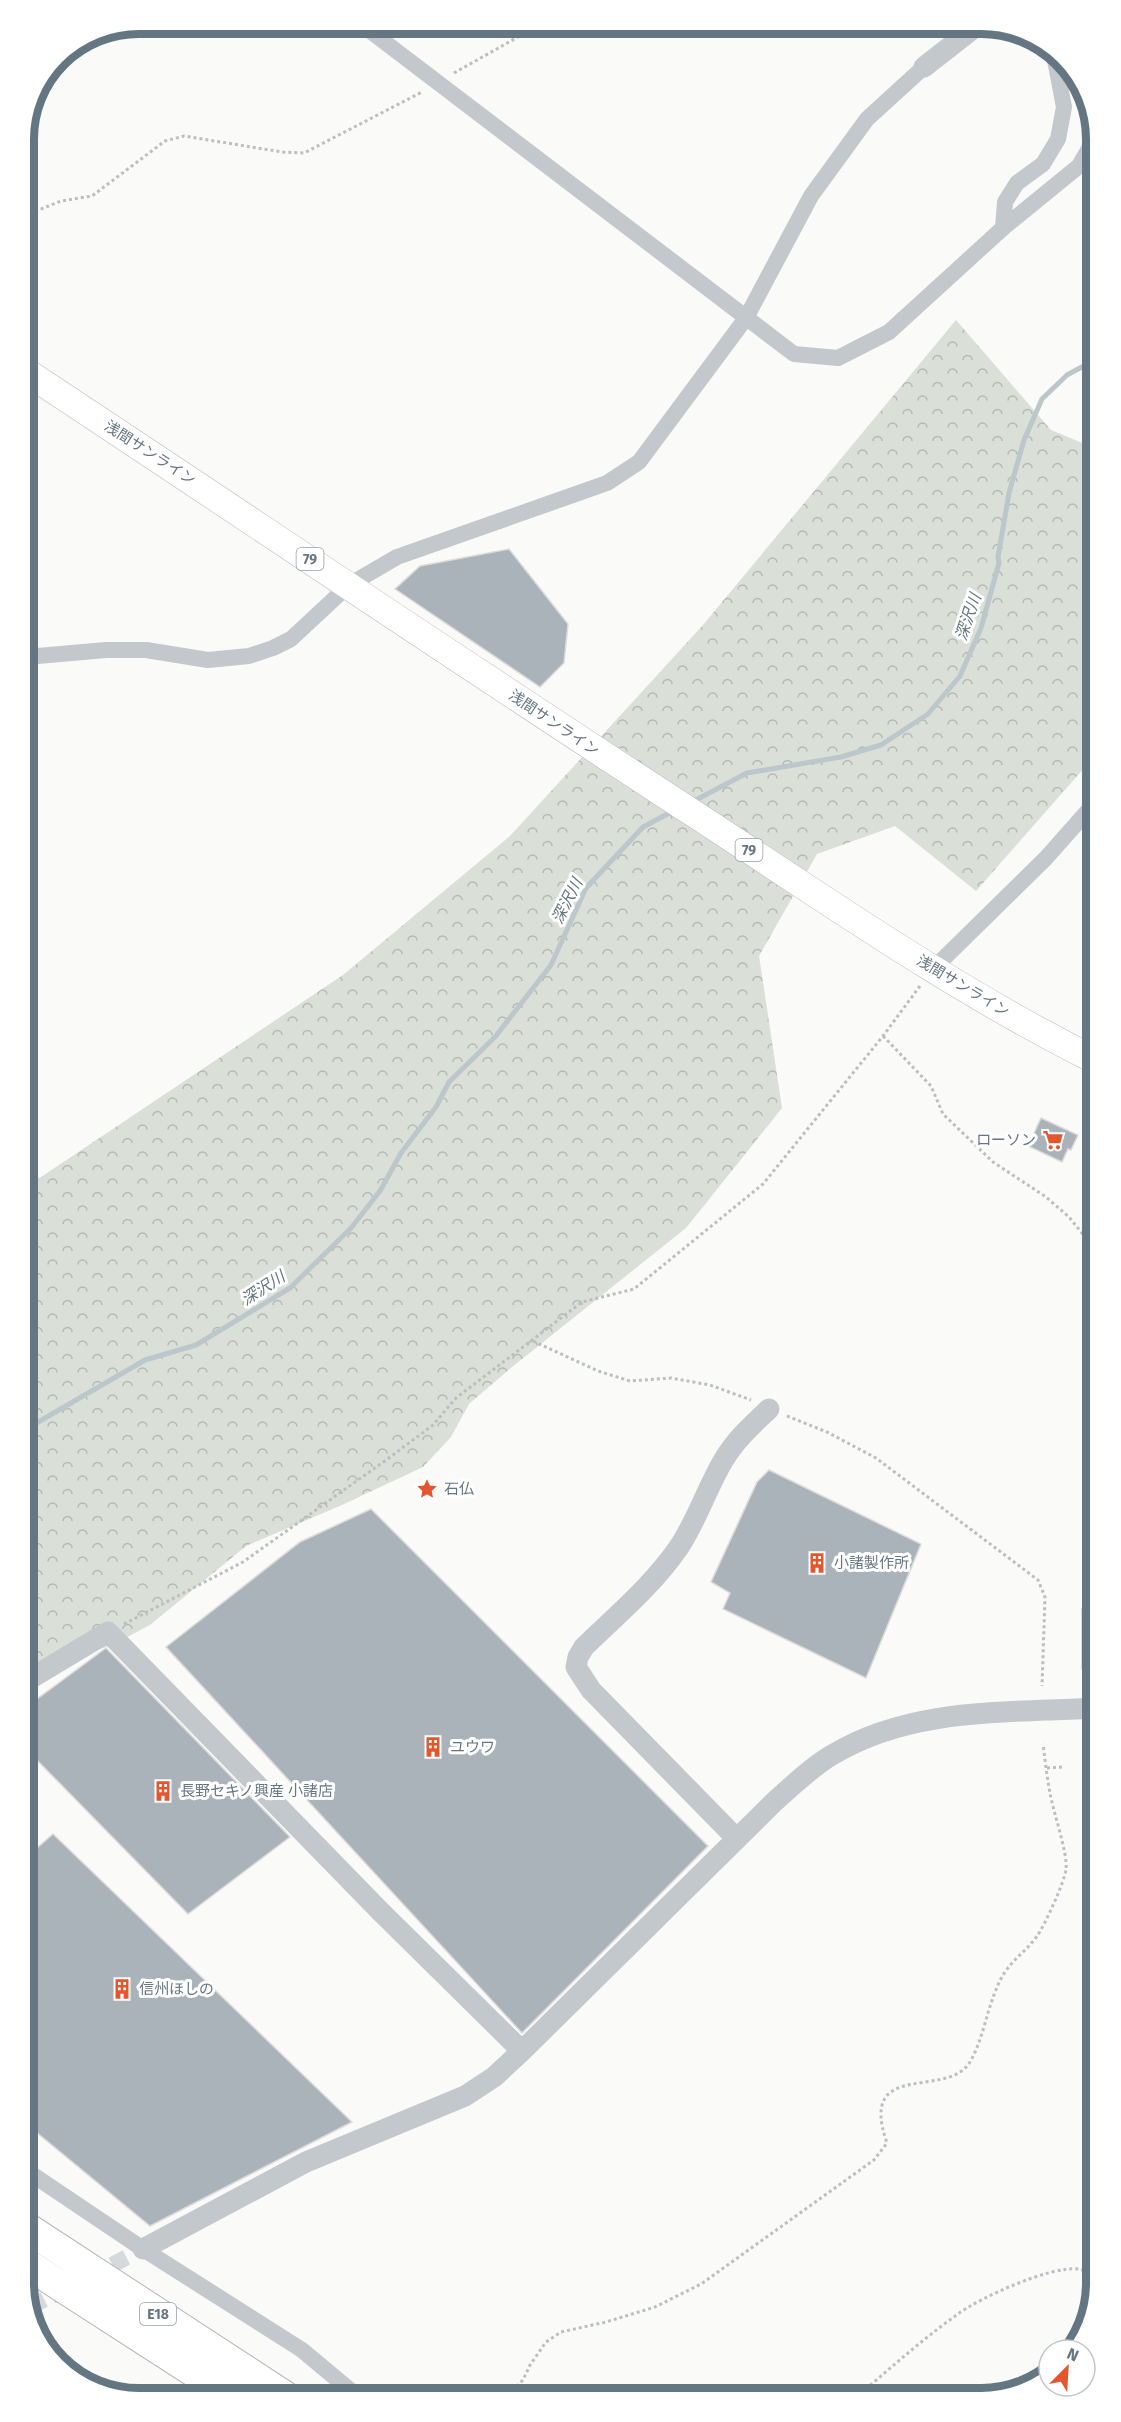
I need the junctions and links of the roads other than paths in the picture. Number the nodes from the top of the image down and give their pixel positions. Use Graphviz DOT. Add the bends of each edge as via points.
graph roads {
  1 [pos="376,35"];
  2 [pos="965,35"];
  3 [pos="1056,65"];
  4 [pos="924,67"];
  5 [pos="1086,154"];
  6 [pos="1003,228"];
  7 [pos="746,318"];
  8 [pos="35,378"];
  9 [pos="349,585"];
  10 [pos="35,656"];
  11 [pos="1086,813"];
  12 [pos="934,968"];
  13 [pos="1086,1055"];
  14 [pos="769,1408"];
  15 [pos="34,1676"];
  16 [pos="1086,1709"];
  17 [pos="737,1839"];
  18 [pos="522,2051"];
  19 [pos="34,2176"];
  20 [pos="34,2233"];
  21 [pos="137,2252"];
  22 [pos="34,2269"];
  23 [pos="218,2387"];
  24 [pos="271,2387"];
  25 [pos="347,2387"];
  1 -- 7 [label="street"];
  2 -- 4 [label="street"];
  3 -- 6 [label="street" via="1064,107 1058,139 1043,164 1017,183 1005,202"];
  4 -- 7 [label="street" via="867,119 811,195"];
  5 -- 6 [label="street" via="1079,166"];
  6 -- 7 [label="street" via="889,332 838,358 794,354"];
  7 -- 9 [label="street" via="639,462 607,483 397,557"];
  8 -- 9 [label="main road, 浅間サンライン / 79"];
  9 -- 10 [label="street" via="291,639 249,656 208,660 146,650 106,650"];
  9 -- 12 [label="main road, 浅間サンライン / 79"];
  11 -- 12 [label="street" via="1046,858"];
  12 -- 13 [label="main road, 浅間サンライン / 79" via="996,1007"];
  14 -- 17 [label="street" via="725,1458 690,1528 665,1567 584,1647 576,1667 591,1690"];
  15 -- 18 [label="street" via="108,1632"];
  16 -- 17 [label="street" via="957,1716 884,1730 832,1755 803,1776"];
  17 -- 18 [label="street"];
  18 -- 21 [label="street" via="494,2077 465,2096 306,2162"];
  19 -- 21 [label="street"];
  20 -- 24 [label="highway, E18"];
  21 -- 25 [label="street" via="302,2350"];
  22 -- 23 [label="highway, E18"];
}
